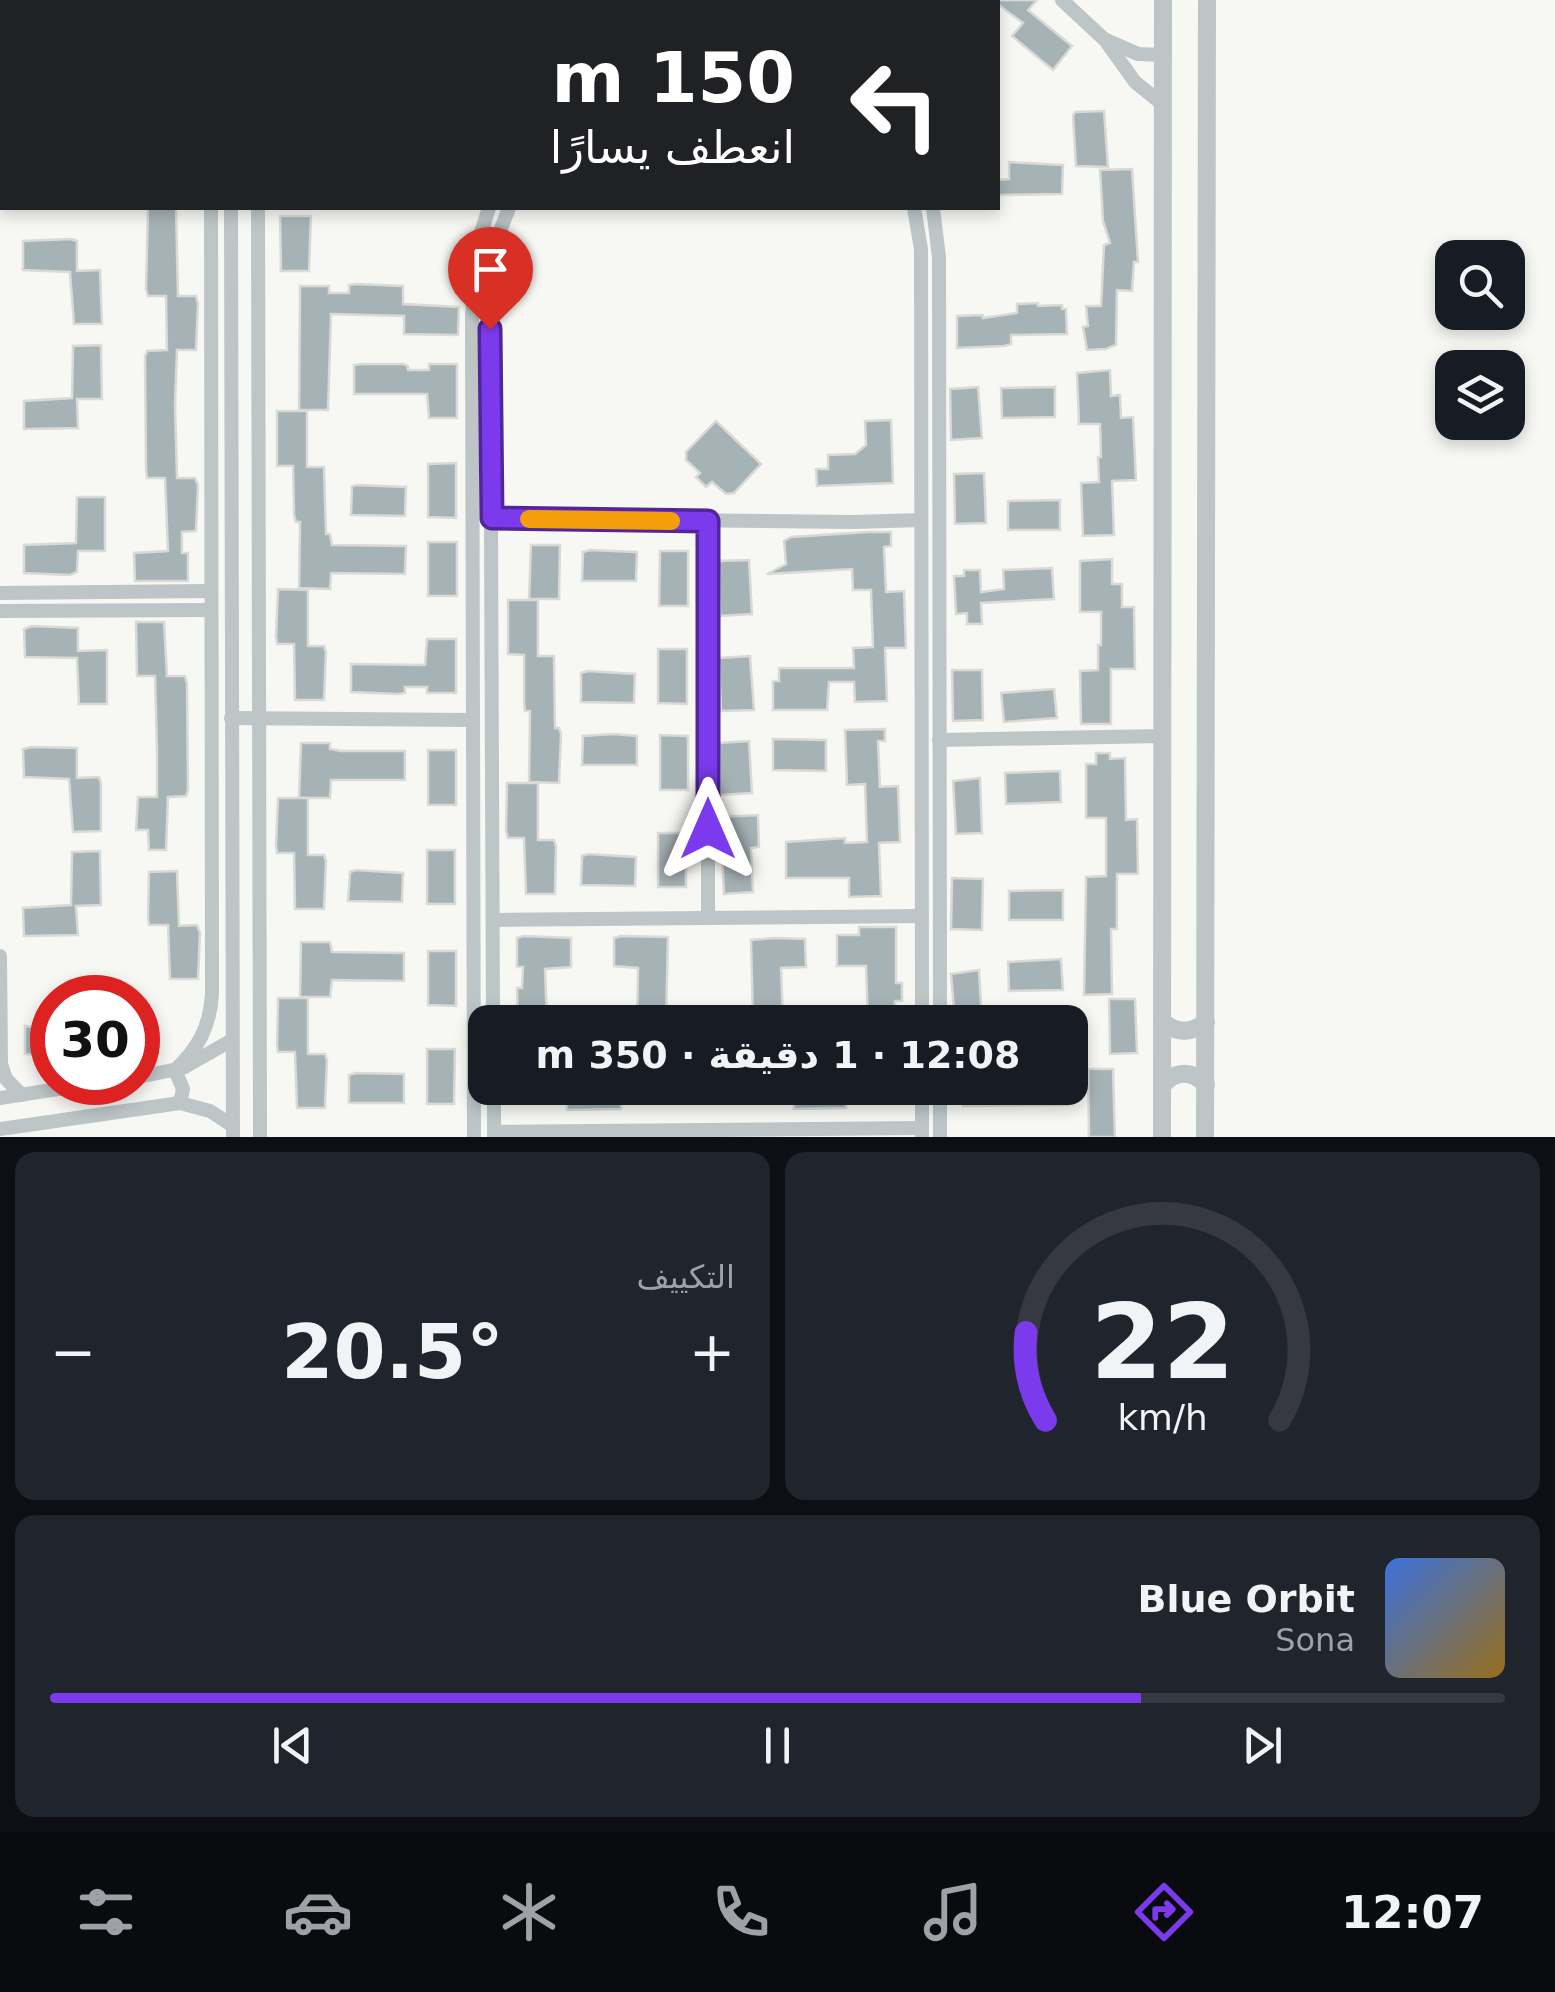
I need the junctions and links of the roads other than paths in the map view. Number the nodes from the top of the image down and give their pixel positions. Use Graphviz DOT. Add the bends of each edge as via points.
graph roads {
  1 [pos="1062,0"];
  2 [pos="1163,0"];
  3 [pos="1207,0"];
  4 [pos="1105,40"];
  5 [pos="1162,55"];
  6 [pos="1161,103"];
  7 [pos="211,210"];
  8 [pos="231,210"];
  9 [pos="258,210"];
  10 [pos="488,210"];
  11 [pos="508,210"];
  12 [pos="914,210"];
  13 [pos="933,210"];
  14 [pos="472,351"];
  15 [pos="491,352"];
  16 [pos="231,512"];
  17 [pos="210,513"];
  18 [pos="492,518"];
  19 [pos="921,520"];
  20 [pos="708,521"];
  21 [pos="210,591"];
  22 [pos="0,594"];
  23 [pos="210,610"];
  24 [pos="0,611"];
  25 [pos="493,705"];
  26 [pos="472,712"];
  27 [pos="231,718"];
  28 [pos="259,718"];
  29 [pos="1162,736"];
  30 [pos="940,740"];
  31 [pos="472,904"];
  32 [pos="493,913"];
  33 [pos="232,915"];
  34 [pos="922,916"];
  35 [pos="210,917"];
  36 [pos="708,918"];
  37 [pos="0,956"];
  38 [pos="493,1005"];
  39 [pos="922,1005"];
  40 [pos="940,1005"];
  41 [pos="1162,1021"];
  42 [pos="1206,1022"];
  43 [pos="232,1040"];
  44 [pos="174,1070"];
  45 [pos="160,1073"];
  46 [pos="1206,1085"];
  47 [pos="1162,1086"];
  48 [pos="30,1094"];
  49 [pos="22,1095"];
  50 [pos="0,1098"];
  51 [pos="180,1103"];
  52 [pos="494,1105"];
  53 [pos="922,1105"];
  54 [pos="940,1105"];
  55 [pos="0,1129"];
  56 [pos="233,1132"];
  57 [pos="922,1132"];
  58 [pos="494,1135"];
  59 [pos="260,1137"];
  60 [pos="474,1137"];
  61 [pos="940,1137"];
  62 [pos="1162,1137"];
  63 [pos="1205,1137"];
  1 -- 4 [label="street"];
  2 -- 5 [label="street"];
  3 -- 42 [label="street"];
  4 -- 5 [label="street" via="1138,54"];
  4 -- 6 [label="street" via="1135,82"];
  5 -- 6 [label="street"];
  6 -- 29 [label="street"];
  7 -- 17 [label="street"];
  8 -- 16 [label="street"];
  9 -- 28 [label="street"];
  10 -- 14 [label="street" via="476,245"];
  11 -- 15 [label="street" via="490,282"];
  12 -- 19 [label="street" via="922,248"];
  13 -- 30 [label="street" via="939,247"];
  14 -- 15 [label="street"];
  14 -- 26 [label="street"];
  15 -- 18 [label="street"];
  16 -- 17 [label="street"];
  16 -- 27 [label="street"];
  17 -- 21 [label="street"];
  18 -- 20 [label="street"];
  18 -- 25 [label="street"];
  19 -- 20 [label="street"];
  19 -- 34 [label="street"];
  20 -- 36 [label="street"];
  21 -- 22 [label="street"];
  21 -- 23 [label="street"];
  23 -- 24 [label="street"];
  23 -- 35 [label="street"];
  25 -- 26 [label="street"];
  25 -- 32 [label="street"];
  26 -- 28 [label="street"];
  26 -- 31 [label="street"];
  27 -- 28 [label="street"];
  27 -- 33 [label="street"];
  28 -- 59 [label="street"];
  29 -- 30 [label="street"];
  29 -- 41 [label="street"];
  30 -- 40 [label="street"];
  31 -- 32 [label="street"];
  31 -- 60 [label="street"];
  32 -- 36 [label="street"];
  32 -- 38 [label="street"];
  33 -- 35 [label="street"];
  33 -- 43 [label="street"];
  34 -- 36 [label="street"];
  34 -- 39 [label="street"];
  35 -- 44 [label="street" via="208,1021 195,1050"];
  37 -- 49 [label="street" via="1,1064"];
  41 -- 42 [label="street" via="1186,1031"];
  41 -- 47 [label="street"];
  42 -- 46 [label="street"];
  43 -- 44 [label="street"];
  43 -- 56 [label="street"];
  44 -- 45 [label="street"];
  44 -- 51 [label="street" via="183,1089"];
  46 -- 47 [label="street" via="1184,1073"];
  46 -- 63 [label="street"];
  47 -- 62 [label="street"];
  48 -- 49 [label="street"];
  49 -- 50 [label="street"];
  51 -- 55 [label="street"];
  51 -- 56 [label="street" via="210,1111"];
  52 -- 58 [label="street"];
  53 -- 57 [label="street"];
  54 -- 61 [label="street"];
  57 -- 58 [label="street"];
}
